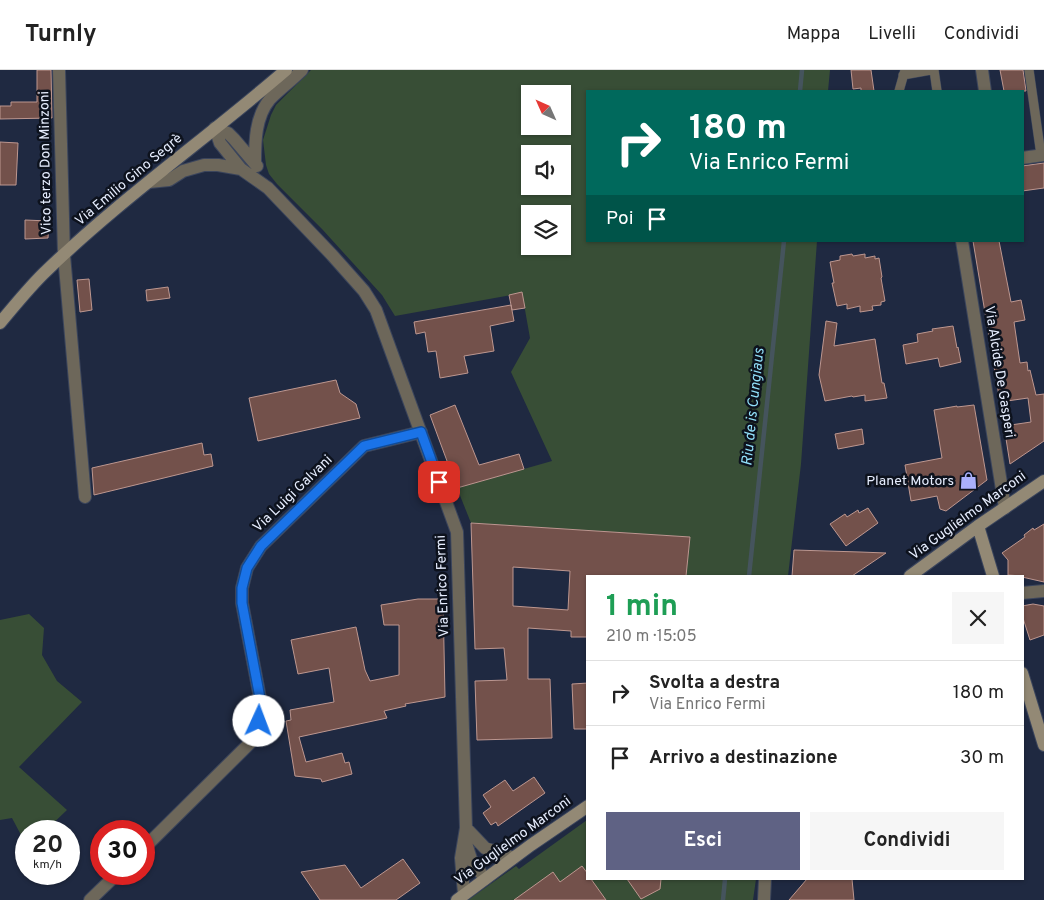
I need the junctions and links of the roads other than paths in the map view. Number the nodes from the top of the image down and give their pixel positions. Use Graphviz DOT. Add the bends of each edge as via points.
graph roads {
  1 [pos="59,70"];
  2 [pos="286,70"];
  3 [pos="302,70"];
  4 [pos="933,70"];
  5 [pos="1029,70"];
  6 [pos="904,73"];
  7 [pos="899,90"];
  8 [pos="937,90"];
  9 [pos="215,128"];
  10 [pos="1043,155"];
  11 [pos="1024,158"];
  12 [pos="255,164"];
  13 [pos="241,169"];
  14 [pos="149,182"];
  15 [pos="268,188"];
  16 [pos="962,242"];
  17 [pos="64,255"];
  18 [pos="0,322"];
  19 [pos="421,432"];
  20 [pos="1044,481"];
  21 [pos="85,497"];
  22 [pos="1005,508"];
  23 [pos="978,526"];
  24 [pos="911,575"];
  25 [pos="993,575"];
  26 [pos="1044,591"];
  27 [pos="1024,594"];
  28 [pos="1024,680"];
  29 [pos="1044,745"];
  30 [pos="586,807"];
  31 [pos="465,833"];
  32 [pos="155,837"];
  33 [pos="513,858"];
  34 [pos="485,879"];
  35 [pos="765,880"];
  36 [pos="106,885"];
  37 [pos="460,897"];
  38 [pos="90,900"];
  39 [pos="764,900"];
  1 -- 17 [label="street, Vico terzo Don Minzoni"];
  2 -- 9 [label="street, Via Emilio Gino Segrè"];
  3 -- 12 [label="street" via="269,100 263,111 257,130"];
  4 -- 6 [label="lane"];
  4 -- 8 [label="lane"];
  5 -- 10 [label="lane"];
  6 -- 7 [label="lane"];
  9 -- 12 [label="street" via="228,133"];
  9 -- 13 [label="street" via="220,143"];
  9 -- 14 [label="street, Via Emilio Gino Segrè"];
  10 -- 11 [label="street"];
  12 -- 15 [label="street"];
  13 -- 14 [label="street" via="204,166 183,171 169,180"];
  13 -- 15 [label="street"];
  14 -- 17 [label="street, Via Emilio Gino Segrè"];
  15 -- 19 [label="street, Via Enrico Fermi" via="364,291 376,310"];
  16 -- 22 [label="street, Via Alcide De Gasperi"];
  17 -- 18 [label="street, Via Emilio Gino Segrè"];
  17 -- 21 [label="street, Vico terzo Don Minzoni"];
  19 -- 31 [label="street, Via Enrico Fermi" via="457,532"];
  19 -- 32 [label="street, Via Luigi Galvani" via="364,446 261,546 247,568 242,588 260,698 259,721 251,742"];
  20 -- 22 [label="street, Via Guglielmo Marconi"];
  22 -- 23 [label="street, Via Guglielmo Marconi"];
  23 -- 24 [label="street, Via Guglielmo Marconi"];
  23 -- 25 [label="street"];
  26 -- 27 [label="street"];
  28 -- 29 [label="street"];
  30 -- 33 [label="street, Via Guglielmo Marconi"];
  31 -- 33 [label="street" via="485,848"];
  31 -- 34 [label="street" via="471,860"];
  31 -- 37 [label="street, Via Enrico Fermi"];
  33 -- 34 [label="street, Via Guglielmo Marconi"];
  34 -- 37 [label="street, Via Guglielmo Marconi"];
  35 -- 39 [label="street"];
  36 -- 38 [label="street"];
}
